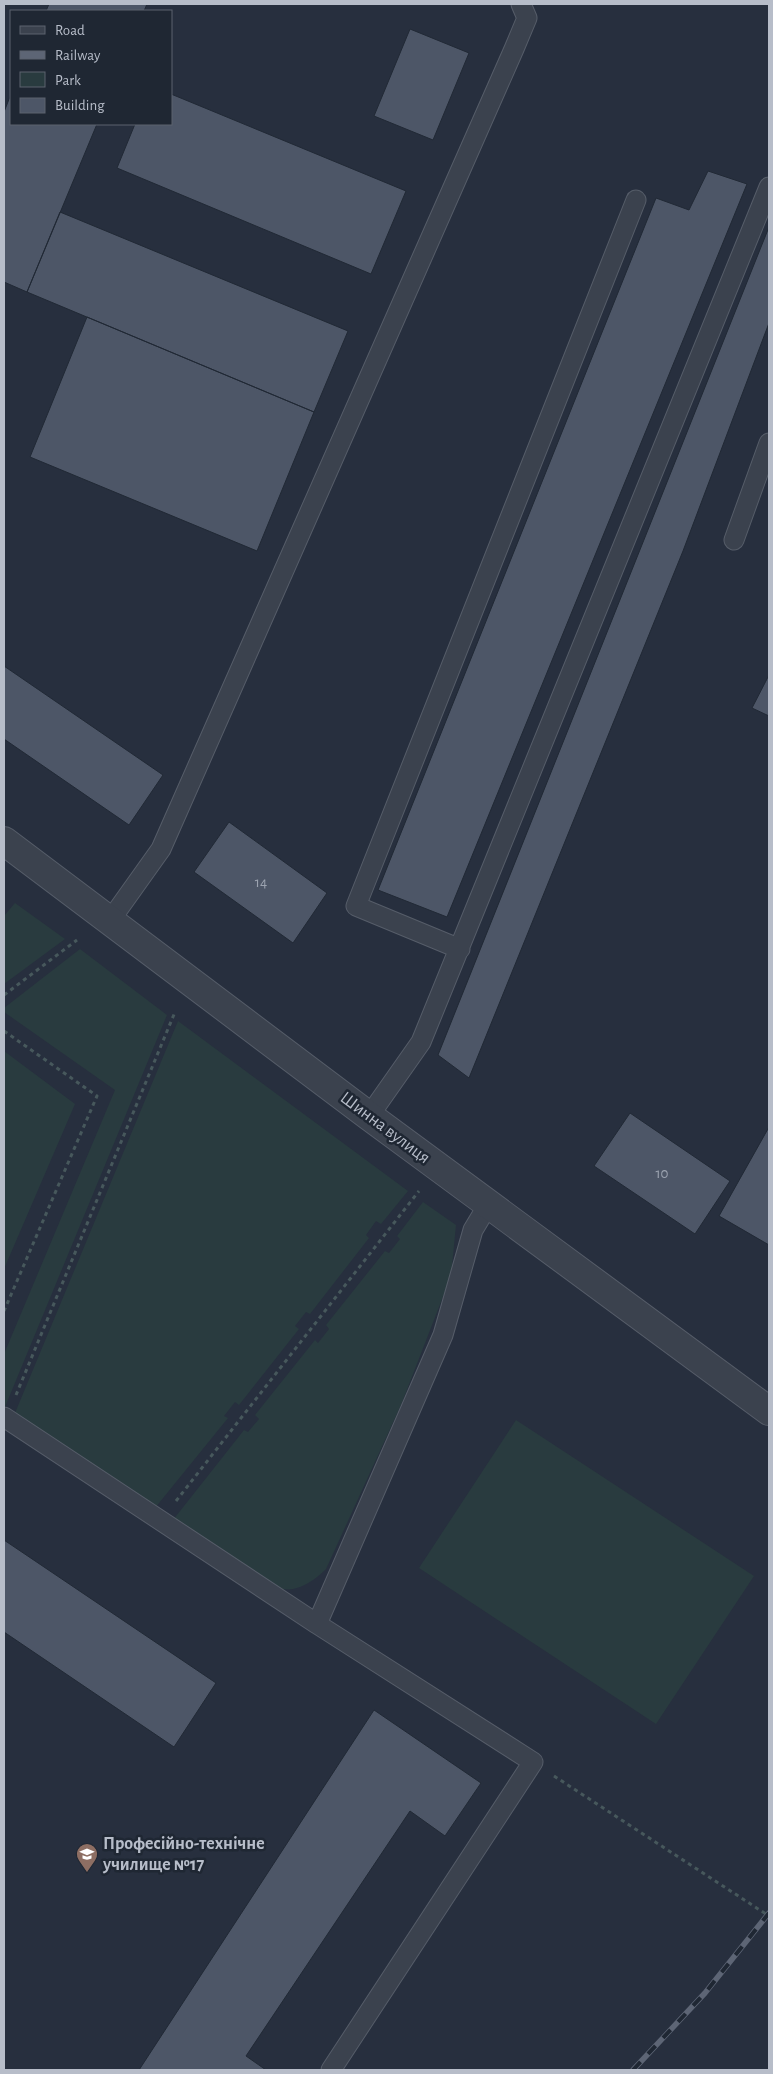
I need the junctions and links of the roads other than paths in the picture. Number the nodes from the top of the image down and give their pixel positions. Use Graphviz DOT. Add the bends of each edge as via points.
graph roads {
  1 [pos="521,4"];
  2 [pos="769,187"];
  3 [pos="636,200"];
  4 [pos="769,443"];
  5 [pos="734,540"];
  6 [pos="4,841"];
  7 [pos="109,922"];
  8 [pos="460,948"];
  9 [pos="369,1116"];
  10 [pos="488,1205"];
  11 [pos="769,1411"];
  12 [pos="5,1418"];
  13 [pos="317,1624"];
  14 [pos="331,2070"];
  1 -- 7 [label="lane" via="527,18 514,49 161,849"];
  2 -- 8 [label="lane"];
  3 -- 8 [label="lane" via="356,906"];
  4 -- 5 [label="lane"];
  6 -- 7 [label="street, Шинна вулиця"];
  7 -- 9 [label="street, Шинна вулиця"];
  8 -- 9 [label="lane" via="422,1042"];
  9 -- 10 [label="street, Шинна вулиця"];
  10 -- 11 [label="street, Шинна вулиця"];
  10 -- 13 [label="lane" via="473,1230 443,1335"];
  12 -- 13 [label="lane"];
  13 -- 14 [label="lane" via="533,1762"];
}
